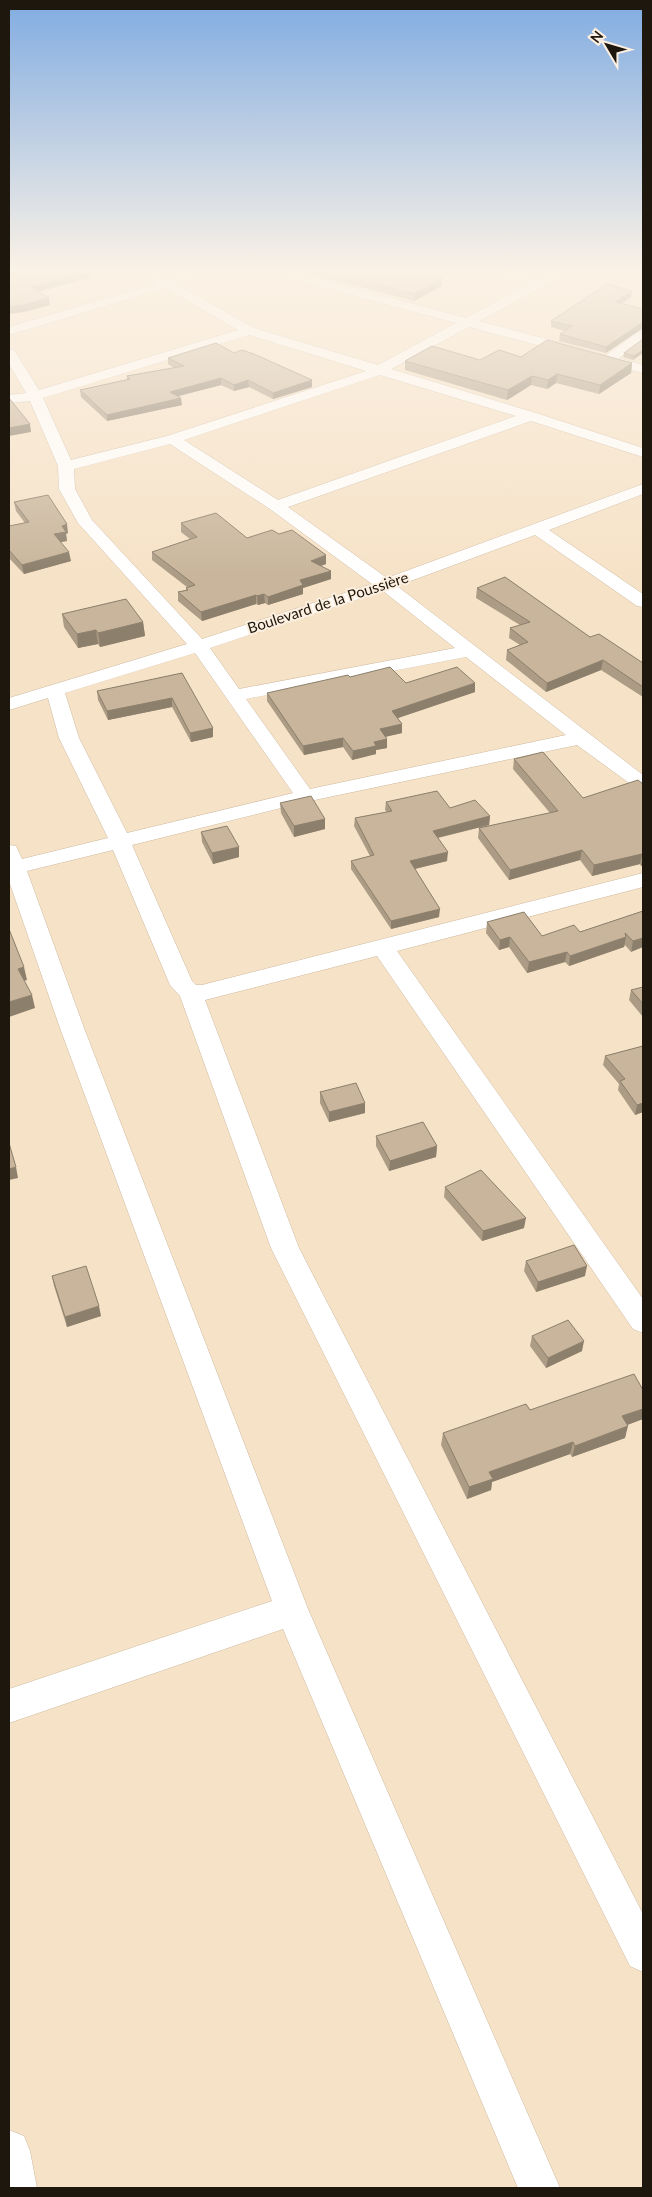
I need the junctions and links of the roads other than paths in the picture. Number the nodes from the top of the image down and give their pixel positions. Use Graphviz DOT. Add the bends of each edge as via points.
graph roads {
  1 [pos="20,371"];
  2 [pos="119,371"];
  3 [pos="378,371"];
  4 [pos="35,396"];
  5 [pos="9,399"];
  6 [pos="530,416"];
  7 [pos="172,439"];
  8 [pos="643,453"];
  9 [pos="66,466"];
  10 [pos="643,489"];
  11 [pos="276,506"];
  12 [pos="537,528"];
  13 [pos="385,585"];
  14 [pos="643,602"];
  15 [pos="199,646"];
  16 [pos="468,651"];
  17 [pos="55,690"];
  18 [pos="234,695"];
  19 [pos="9,704"];
  20 [pos="581,738"];
  21 [pos="643,784"];
  22 [pos="305,796"];
  23 [pos="120,841"];
  24 [pos="12,859"];
  25 [pos="641,884"];
  26 [pos="17,903"];
  27 [pos="383,948"];
  28 [pos="190,992"];
  29 [pos="643,1321"];
  30 [pos="292,1610"];
  31 [pos="9,1706"];
  32 [pos="643,1953"];
  33 [pos="9,2151"];
  34 [pos="16,2188"];
  35 [pos="539,2188"];
  1 -- 4 [label="street"];
  2 -- 4 [label="street"];
  3 -- 6 [label="street"];
  3 -- 7 [label="street"];
  4 -- 5 [label="street"];
  4 -- 9 [label="street"];
  6 -- 8 [label="street"];
  6 -- 11 [label="street"];
  7 -- 9 [label="street"];
  7 -- 11 [label="street"];
  9 -- 15 [label="street" via="67,488 86,523"];
  10 -- 12 [label="street, Boulevard de la Poussière"];
  11 -- 13 [label="street"];
  12 -- 13 [label="street, Boulevard de la Poussière"];
  12 -- 14 [label="street"];
  13 -- 15 [label="street, Boulevard de la Poussière"];
  13 -- 16 [label="street"];
  15 -- 17 [label="street, Boulevard de la Poussière"];
  15 -- 18 [label="street"];
  16 -- 18 [label="street"];
  16 -- 20 [label="street"];
  17 -- 19 [label="street, Boulevard de la Poussière"];
  17 -- 23 [label="street" via="69,738"];
  18 -- 22 [label="street"];
  20 -- 21 [label="street"];
  20 -- 22 [label="street"];
  22 -- 23 [label="street"];
  23 -- 24 [label="street"];
  23 -- 28 [label="street" via="182,985"];
  24 -- 26 [label="street"];
  25 -- 27 [label="street"];
  26 -- 30 [label="street" via="82,1055"];
  27 -- 28 [label="street" via="202,993"];
  27 -- 29 [label="street"];
  28 -- 32 [label="street" via="285,1248"];
  30 -- 31 [label="street"];
  30 -- 35 [label="street"];
  33 -- 34 [label="street"];
}
